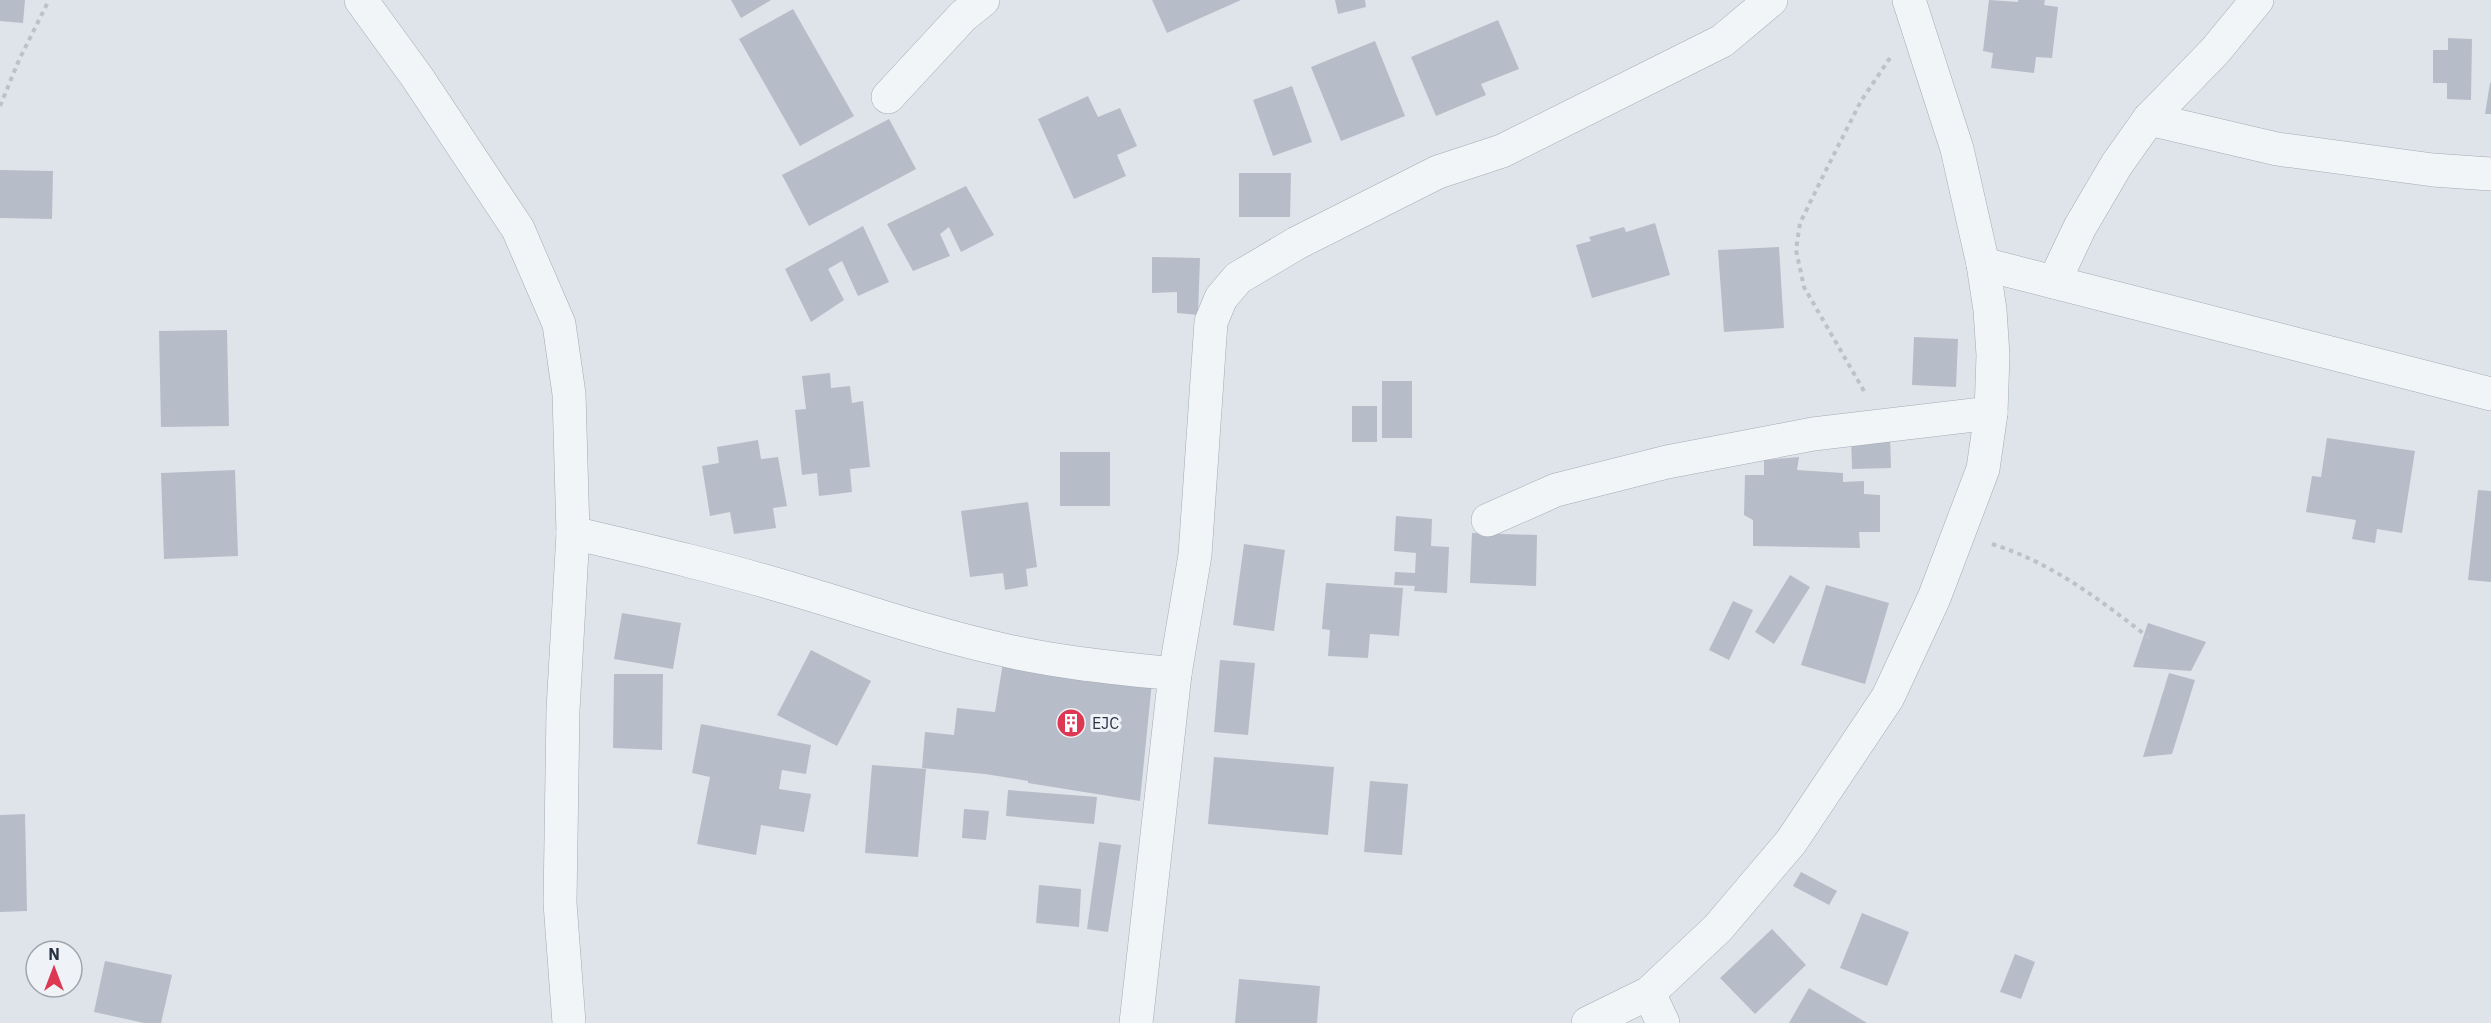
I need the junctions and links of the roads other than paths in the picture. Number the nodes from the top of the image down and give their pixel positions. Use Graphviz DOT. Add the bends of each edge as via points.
graph roads {
  1 [pos="361,0"];
  2 [pos="983,0"];
  3 [pos="1771,0"];
  4 [pos="2257,0"];
  5 [pos="1913,10"];
  6 [pos="888,97"];
  7 [pos="2150,119"];
  8 [pos="2491,174"];
  9 [pos="1983,264"];
  10 [pos="2054,282"];
  11 [pos="2491,394"];
  12 [pos="1991,413"];
  13 [pos="1488,519"];
  14 [pos="573,533"];
  15 [pos="1175,675"];
  16 [pos="1649,993"];
  17 [pos="569,1023"];
  18 [pos="1136,1023"];
  19 [pos="1588,1023"];
  20 [pos="1663,1023"];
  1 -- 14 [label="street" via="518,229 559,324 569,394"];
  2 -- 6 [label="street" via="963,16"];
  3 -- 15 [label="street" via="1722,41 1502,151 1438,172 1297,243 1238,278 1221,298 1211,322 1195,555"];
  4 -- 7 [label="street"];
  5 -- 9 [label="street" via="1957,149"];
  7 -- 8 [label="street" via="2277,149"];
  7 -- 10 [label="street" via="2106,182"];
  9 -- 10 [label="street"];
  9 -- 12 [label="street" via="1993,355"];
  10 -- 11 [label="street"];
  12 -- 13 [label="street" via="1813,434 1667,462 1556,490"];
  12 -- 16 [label="street" via="1983,469 1960,534 1888,697 1791,842 1718,928"];
  14 -- 15 [label="street" via="699,562 1005,651"];
  14 -- 17 [label="street" via="563,710 560,903"];
  15 -- 18 [label="street"];
  16 -- 19 [label="street"];
  16 -- 20 [label="street"];
}
